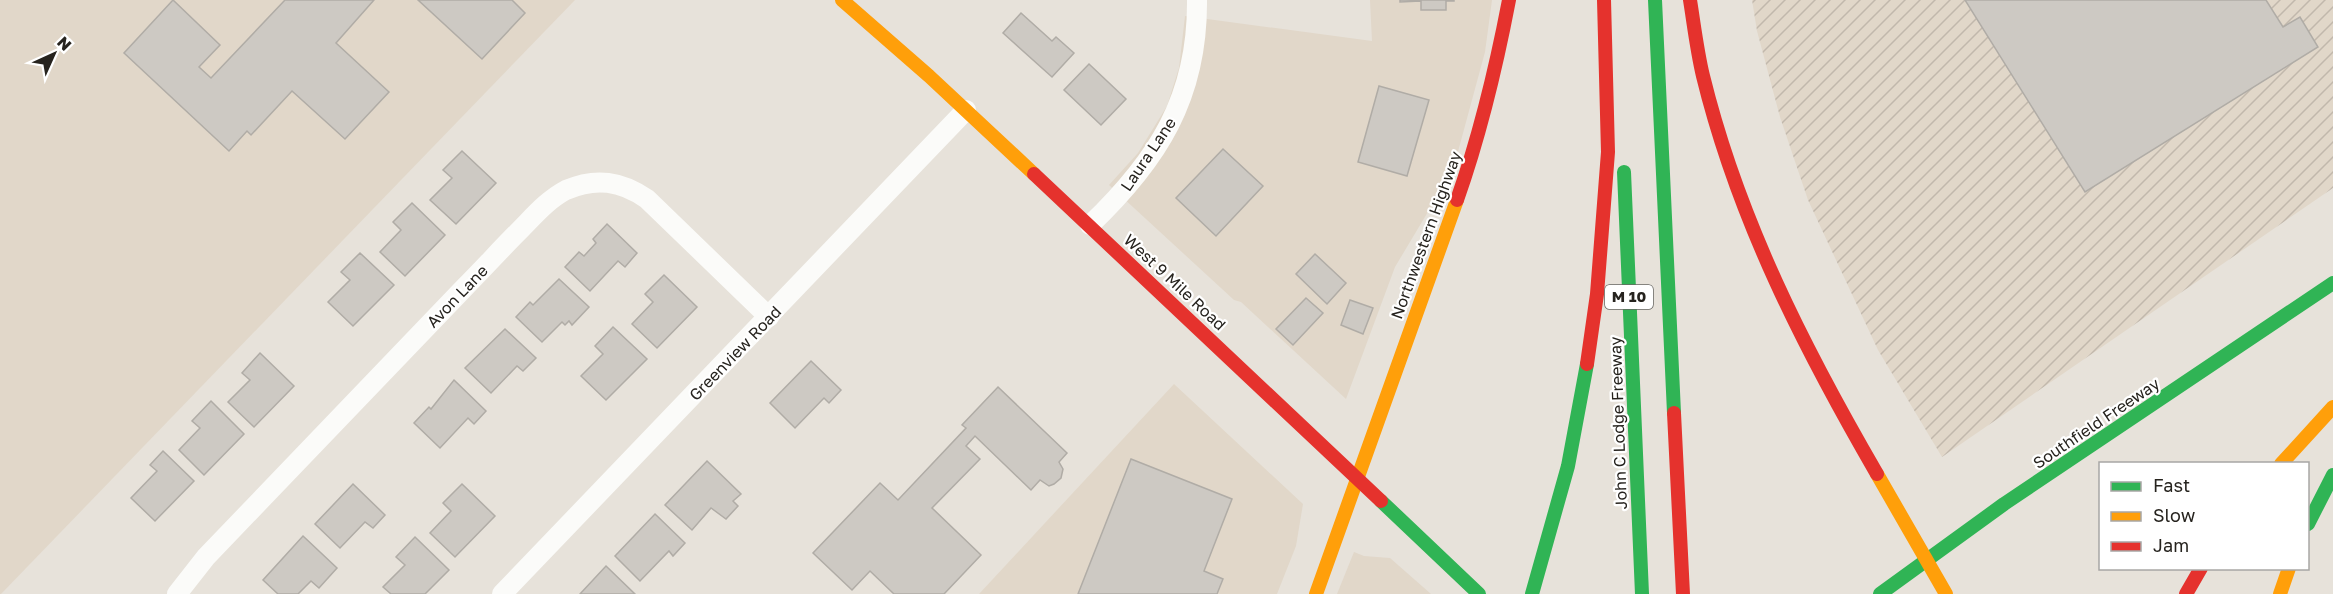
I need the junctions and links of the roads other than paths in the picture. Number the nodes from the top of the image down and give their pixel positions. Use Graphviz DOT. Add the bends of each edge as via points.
graph roads {
  1 [pos="842,0"];
  2 [pos="1197,0"];
  3 [pos="1509,0"];
  4 [pos="1604,0"];
  5 [pos="1612,0"];
  6 [pos="1655,0"];
  7 [pos="1690,0"];
  8 [pos="966,110"];
  9 [pos="1621,117"];
  10 [pos="1624,163"];
  11 [pos="1090,225"];
  12 [pos="2333,283"];
  13 [pos="769,317"];
  14 [pos="2333,407"];
  15 [pos="2283,462"];
  16 [pos="2333,475"];
  17 [pos="1357,476"];
  18 [pos="2309,520"];
  19 [pos="2200,570"];
  20 [pos="2288,570"];
  21 [pos="177,594"];
  22 [pos="502,594"];
  23 [pos="1316,594"];
  24 [pos="1479,594"];
  25 [pos="1532,594"];
  26 [pos="1642,594"];
  27 [pos="1683,594"];
  28 [pos="1880,594"];
  29 [pos="1946,594"];
  30 [pos="2186,594"];
  31 [pos="2280,594"];
  1 -- 8 [label="main road, West 9 Mile Road"];
  2 -- 11 [label="street, Laura Lane" via="1192,62 1179,106 1134,178"];
  3 -- 17 [label="main road, Northwestern Highway" via="1475,149"];
  4 -- 25 [label="main road" via="1608,152 1597,294 1582,400"];
  5 -- 9 [label="main road"];
  6 -- 27 [label="main road, M 10"];
  7 -- 29 [label="main road" via="1703,75 1725,155 1781,296 1846,420"];
  8 -- 11 [label="main road, West 9 Mile Road"];
  8 -- 13 [label="street, Greenview Road"];
  10 -- 26 [label="main road, John C Lodge Freeway / M 10"];
  11 -- 17 [label="main road, West 9 Mile Road"];
  12 -- 28 [label="main road, Southfield Freeway"];
  13 -- 21 [label="street, Avon Lane" via="633,189 603,181 564,192 539,210 206,557"];
  13 -- 22 [label="street, Greenview Road"];
  14 -- 15 [label="main road"];
  16 -- 18 [label="main road"];
  17 -- 23 [label="main road, Northwestern Highway"];
  17 -- 24 [label="main road, West 9 Mile Road"];
  19 -- 30 [label="main road"];
  20 -- 31 [label="main road"];
}
